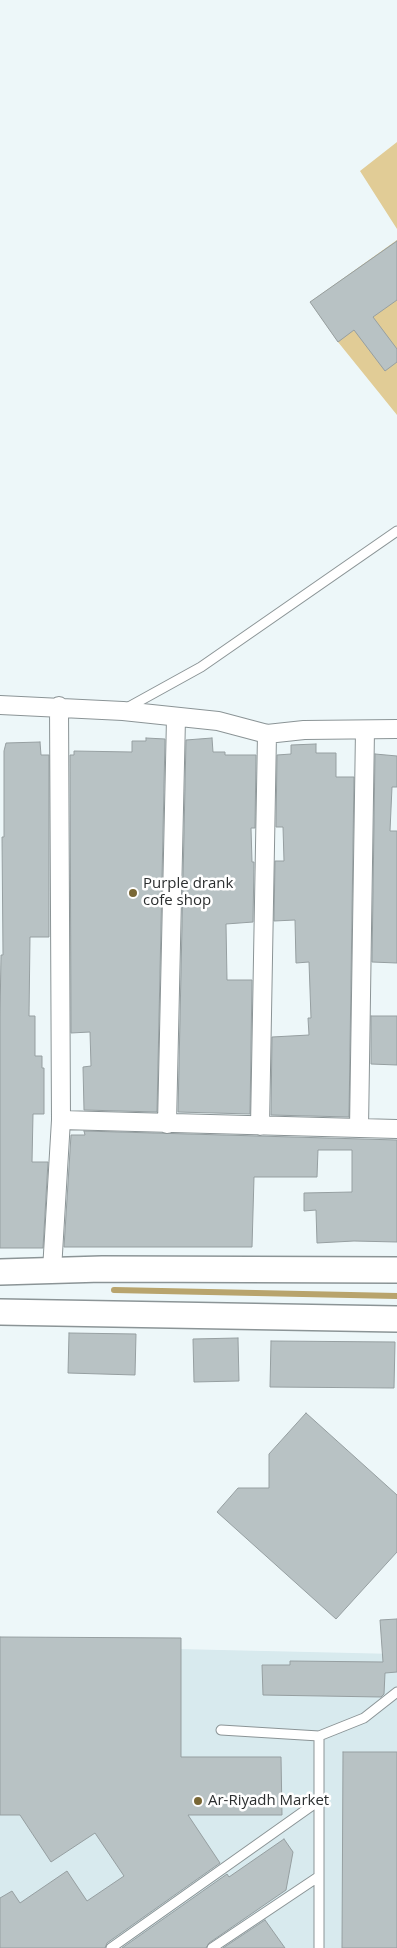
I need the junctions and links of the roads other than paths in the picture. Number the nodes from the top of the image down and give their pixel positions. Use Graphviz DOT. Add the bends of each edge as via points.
graph roads {
  1 [pos="397,531"];
  2 [pos="0,705"];
  3 [pos="59,706"];
  4 [pos="123,711"];
  5 [pos="176,718"];
  6 [pos="397,729"];
  7 [pos="365,730"];
  8 [pos="267,734"];
  9 [pos="61,1120"];
  10 [pos="167,1124"];
  11 [pos="260,1126"];
  12 [pos="359,1128"];
  13 [pos="397,1129"];
  14 [pos="52,1270"];
  15 [pos="397,1270"];
  16 [pos="0,1272"];
  17 [pos="0,1312"];
  18 [pos="397,1319"];
  19 [pos="397,1692"];
  20 [pos="221,1730"];
  21 [pos="319,1736"];
  22 [pos="318,1802"];
  23 [pos="318,1877"];
  24 [pos="111,1948"];
  25 [pos="212,1948"];
  26 [pos="319,1948"];
  1 -- 4 [label="lane" via="201,667"];
  2 -- 3 [label="street"];
  3 -- 4 [label="street"];
  3 -- 9 [label="street"];
  4 -- 5 [label="street"];
  5 -- 8 [label="street" via="218,721"];
  5 -- 10 [label="street"];
  6 -- 7 [label="street"];
  7 -- 8 [label="street"];
  7 -- 12 [label="street"];
  8 -- 11 [label="street"];
  9 -- 10 [label="street"];
  9 -- 14 [label="street"];
  10 -- 11 [label="street"];
  11 -- 12 [label="street"];
  12 -- 13 [label="street"];
  14 -- 15 [label="main road"];
  14 -- 16 [label="main road"];
  17 -- 18 [label="main road"];
  19 -- 21 [label="lane" via="364,1718"];
  20 -- 21 [label="lane"];
  21 -- 22 [label="lane"];
  22 -- 23 [label="lane"];
  22 -- 24 [label="lane"];
  23 -- 25 [label="lane"];
  23 -- 26 [label="lane"];
}
